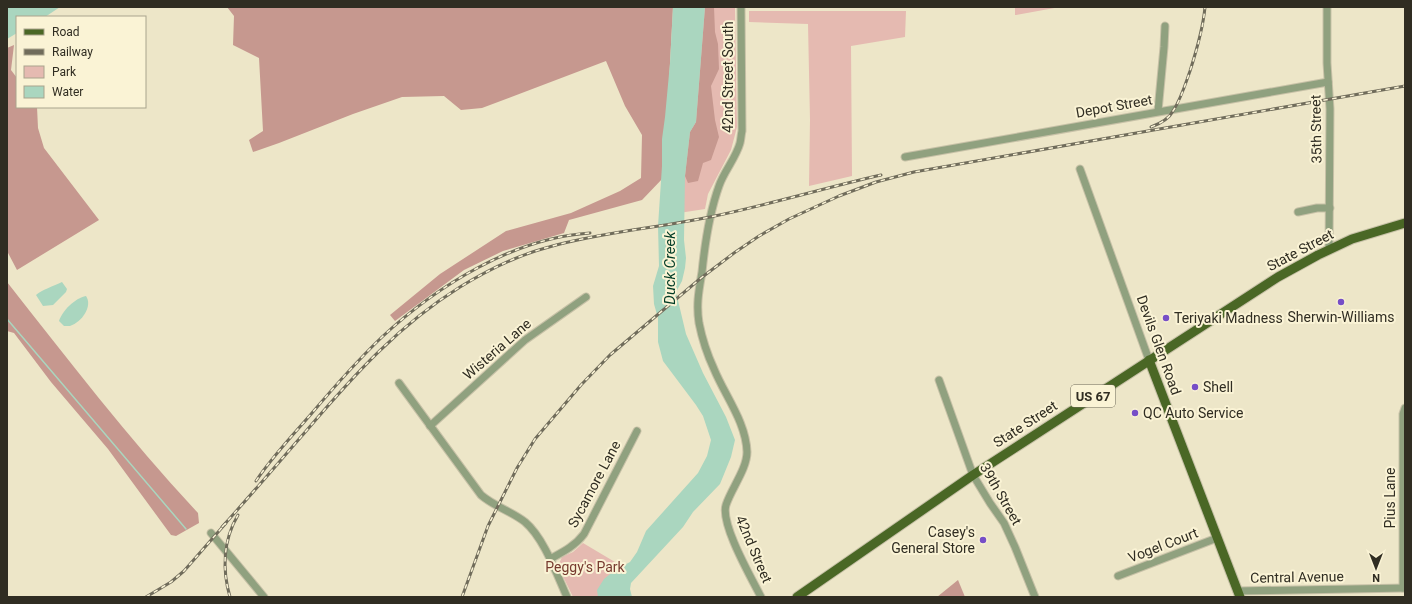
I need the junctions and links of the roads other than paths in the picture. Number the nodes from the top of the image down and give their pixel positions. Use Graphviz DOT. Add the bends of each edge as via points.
graph roads {
  1 [pos="741,7"];
  2 [pos="1327,7"];
  3 [pos="1165,26"];
  4 [pos="1328,82"];
  5 [pos="1158,111"];
  6 [pos="905,157"];
  7 [pos="1080,169"];
  8 [pos="1330,208"];
  9 [pos="1298,212"];
  10 [pos="1405,223"];
  11 [pos="1329,250"];
  12 [pos="586,297"];
  13 [pos="709,355"];
  14 [pos="1149,360"];
  15 [pos="939,380"];
  16 [pos="399,383"];
  17 [pos="1405,408"];
  18 [pos="430,426"];
  19 [pos="637,431"];
  20 [pos="973,475"];
  21 [pos="210,533"];
  22 [pos="1217,538"];
  23 [pos="550,559"];
  24 [pos="1118,576"];
  25 [pos="1404,588"];
  26 [pos="1239,594"];
  27 [pos="264,597"];
  28 [pos="567,597"];
  29 [pos="761,597"];
  30 [pos="797,597"];
  31 [pos="1035,597"];
  1 -- 13 [label="street, 42nd Street South" via="742,131 740,144 719,184 709,217 697,304"];
  2 -- 4 [label="street, 35th Street"];
  3 -- 5 [label="street"];
  4 -- 5 [label="street, Depot Street"];
  4 -- 8 [label="street, 35th Street"];
  5 -- 6 [label="street, Depot Street"];
  7 -- 14 [label="street, Devils Glen Road"];
  8 -- 9 [label="street"];
  8 -- 11 [label="street, 35th Street"];
  10 -- 11 [label="main road, State Street / US 67"];
  11 -- 14 [label="main road, State Street / US 67" via="1278,277"];
  12 -- 18 [label="street, Wisteria Lane" via="525,340"];
  13 -- 29 [label="street, 42nd Street" via="745,437 747,454 725,507 726,521"];
  14 -- 20 [label="main road, State Street / US 67"];
  14 -- 22 [label="main road, Devils Glen Road"];
  15 -- 20 [label="street, 39th Street"];
  16 -- 18 [label="street"];
  17 -- 25 [label="street, Pius Lane"];
  18 -- 23 [label="street" via="481,495 526,523 534,531"];
  19 -- 23 [label="street, Sycamore Lane" via="584,534 567,550"];
  20 -- 30 [label="main road, State Street / US 67"];
  20 -- 31 [label="street, 39th Street" via="1004,523"];
  21 -- 27 [label="street"];
  22 -- 24 [label="street, Vogel Court"];
  22 -- 26 [label="main road, Devils Glen Road"];
  23 -- 28 [label="street"];
  25 -- 26 [label="street, Central Avenue"];
}
